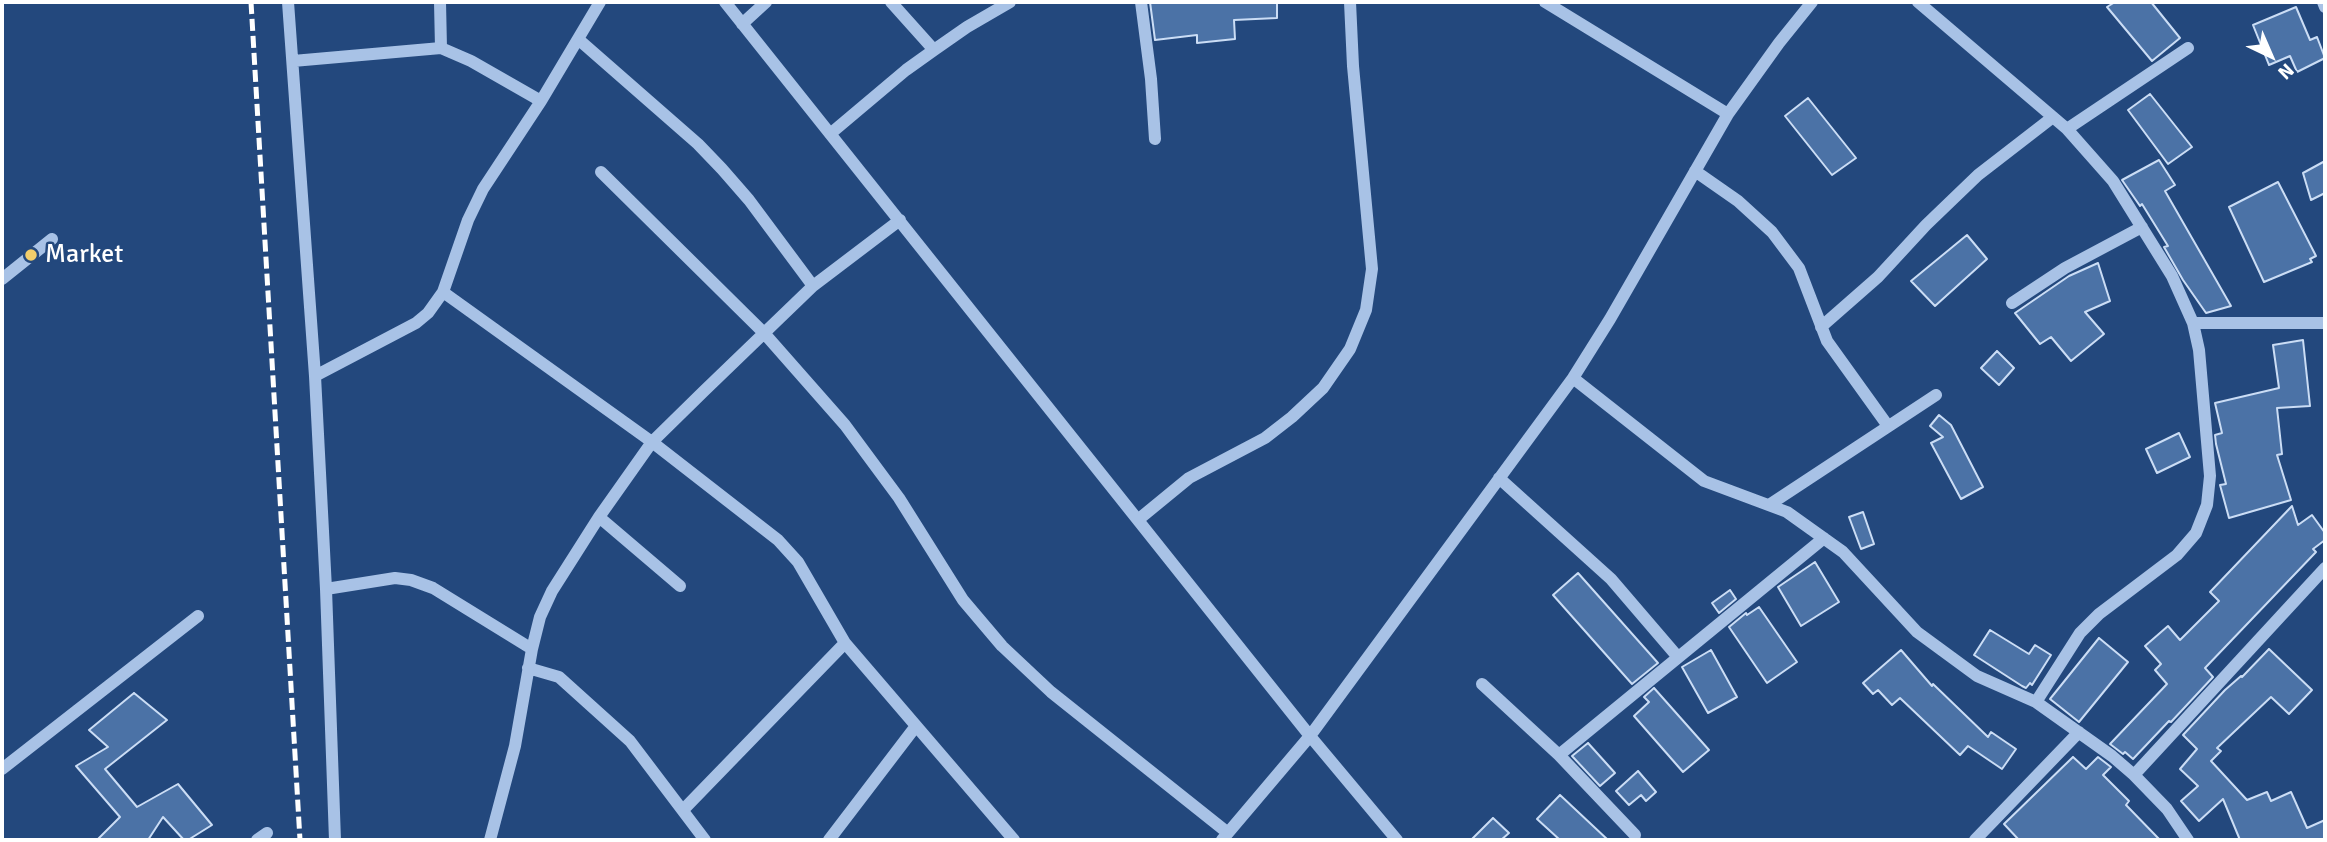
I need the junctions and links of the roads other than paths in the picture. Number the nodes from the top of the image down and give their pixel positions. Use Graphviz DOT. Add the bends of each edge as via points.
graph roads {
  1 [pos="288,2"];
  2 [pos="440,2"];
  3 [pos="600,2"];
  4 [pos="725,2"];
  5 [pos="766,2"];
  6 [pos="891,2"];
  7 [pos="1010,2"];
  8 [pos="1141,2"];
  9 [pos="1350,2"];
  10 [pos="1545,2"];
  11 [pos="1812,2"];
  12 [pos="1918,2"];
  13 [pos="2323,2"];
  14 [pos="2325,7"];
  15 [pos="742,24"];
  16 [pos="578,39"];
  17 [pos="441,48"];
  18 [pos="2188,48"];
  19 [pos="934,50"];
  20 [pos="293,61"];
  21 [pos="541,101"];
  22 [pos="1728,114"];
  23 [pos="2053,117"];
  24 [pos="2067,129"];
  25 [pos="830,134"];
  26 [pos="1155,139"];
  27 [pos="1695,171"];
  28 [pos="600,172"];
  29 [pos="900,220"];
  30 [pos="2142,228"];
  31 [pos="52,239"];
  32 [pos="2,279"];
  33 [pos="813,286"];
  34 [pos="443,292"];
  35 [pos="2012,303"];
  36 [pos="2193,323"];
  37 [pos="2325,323"];
  38 [pos="1821,327"];
  39 [pos="764,333"];
  40 [pos="315,376"];
  41 [pos="1573,378"];
  42 [pos="1936,396"];
  43 [pos="1888,426"];
  44 [pos="652,442"];
  45 [pos="1499,478"];
  46 [pos="1769,505"];
  47 [pos="599,517"];
  48 [pos="1139,519"];
  49 [pos="1824,538"];
  50 [pos="2325,568"];
  51 [pos="680,586"];
  52 [pos="326,589"];
  53 [pos="198,615"];
  54 [pos="845,643"];
  55 [pos="531,649"];
  56 [pos="1677,656"];
  57 [pos="528,668"];
  58 [pos="1482,684"];
  59 [pos="2036,702"];
  60 [pos="916,726"];
  61 [pos="2079,732"];
  62 [pos="1311,736"];
  63 [pos="1559,755"];
  64 [pos="2,769"];
  65 [pos="2134,775"];
  66 [pos="683,810"];
  67 [pos="1635,835"];
  68 [pos="1225,837"];
  69 [pos="335,840"];
  70 [pos="490,840"];
  71 [pos="705,840"];
  72 [pos="829,840"];
  73 [pos="1014,840"];
  74 [pos="1397,840"];
  75 [pos="1975,840"];
  76 [pos="2188,840"];
  1 -- 20 [label="street"];
  2 -- 17 [label="street"];
  3 -- 16 [label="street"];
  4 -- 15 [label="street"];
  5 -- 15 [label="street"];
  6 -- 19 [label="street"];
  7 -- 19 [label="street"];
  8 -- 26 [label="street"];
  9 -- 48 [label="street" via="1372,269 1366,310 1350,349 1323,388 1292,417 1265,438 1189,478"];
  10 -- 22 [label="street"];
  11 -- 22 [label="street"];
  12 -- 23 [label="street"];
  13 -- 14 [label="street"];
  15 -- 25 [label="street"];
  16 -- 21 [label="street"];
  16 -- 33 [label="street" via="722,169"];
  17 -- 20 [label="street"];
  17 -- 21 [label="street"];
  18 -- 24 [label="street"];
  19 -- 25 [label="street"];
  20 -- 40 [label="street"];
  21 -- 34 [label="street" via="483,189"];
  22 -- 27 [label="street"];
  23 -- 24 [label="street"];
  23 -- 38 [label="street" via="1978,175 1878,277"];
  24 -- 30 [label="street" via="2113,181"];
  25 -- 29 [label="street"];
  27 -- 38 [label="street" via="1772,232 1798,268"];
  27 -- 41 [label="street"];
  28 -- 39 [label="street"];
  29 -- 33 [label="street"];
  29 -- 48 [label="street"];
  30 -- 35 [label="street" via="2065,268"];
  30 -- 36 [label="street" via="2172,276"];
  31 -- 32 [label="street"];
  33 -- 39 [label="street"];
  34 -- 40 [label="street" via="416,323"];
  34 -- 44 [label="street"];
  36 -- 37 [label="street"];
  36 -- 59 [label="street" via="2210,476 2207,505 2196,533 2177,555 2080,633"];
  38 -- 43 [label="street"];
  39 -- 44 [label="street"];
  39 -- 68 [label="street" via="868,455 963,600 1002,646"];
  40 -- 52 [label="street"];
  41 -- 45 [label="street"];
  41 -- 46 [label="street" via="1704,481"];
  42 -- 43 [label="street"];
  43 -- 46 [label="street"];
  44 -- 47 [label="street"];
  44 -- 54 [label="street" via="778,540 798,562"];
  45 -- 56 [label="street" via="1611,579"];
  45 -- 62 [label="street"];
  46 -- 49 [label="street" via="1796,517"];
  47 -- 51 [label="street"];
  47 -- 55 [label="street" via="552,591"];
  48 -- 62 [label="street"];
  49 -- 56 [label="street"];
  49 -- 59 [label="street" via="1843,552 1917,632 1977,676"];
  50 -- 65 [label="street"];
  52 -- 55 [label="street" via="395,578 411,580 433,588"];
  52 -- 69 [label="street"];
  53 -- 64 [label="street"];
  54 -- 60 [label="street"];
  54 -- 66 [label="street"];
  55 -- 57 [label="street"];
  56 -- 63 [label="street"];
  57 -- 66 [label="street" via="567,683 630,741"];
  57 -- 70 [label="street" via="515,746"];
  58 -- 63 [label="street"];
  59 -- 61 [label="street"];
  60 -- 72 [label="street"];
  60 -- 73 [label="street"];
  61 -- 65 [label="street"];
  61 -- 75 [label="street"];
  62 -- 68 [label="street"];
  62 -- 74 [label="street"];
  63 -- 67 [label="street"];
  65 -- 76 [label="street"];
  66 -- 71 [label="street"];
}
